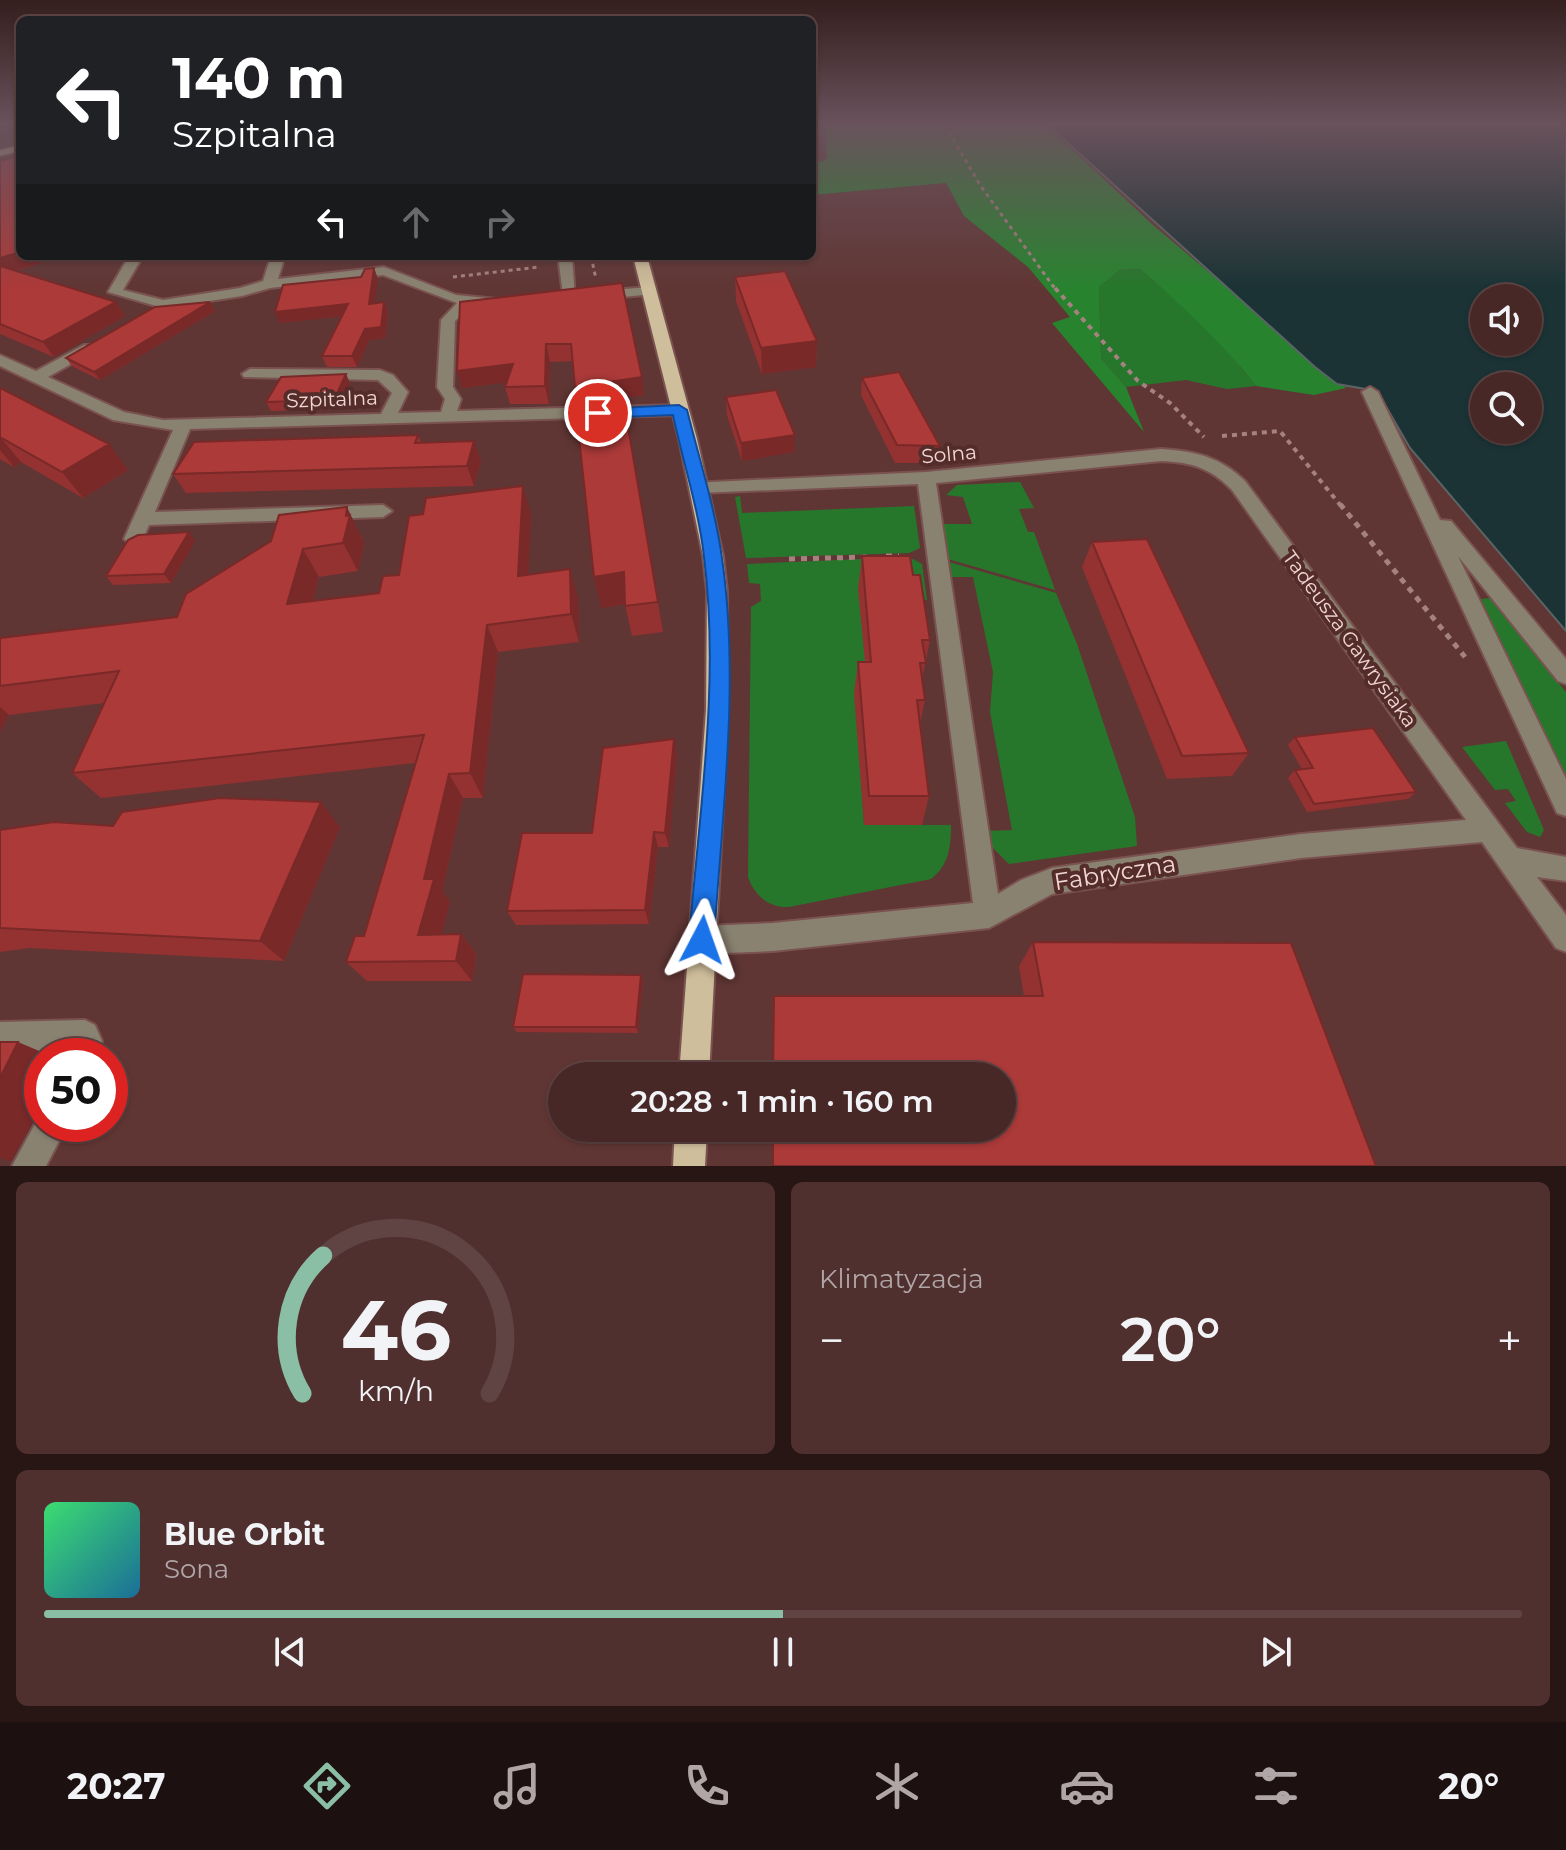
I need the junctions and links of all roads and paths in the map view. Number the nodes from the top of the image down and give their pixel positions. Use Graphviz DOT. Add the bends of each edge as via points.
graph roads {
  1 [pos="977,179"];
  2 [pos="134,260"];
  3 [pos="277,260"];
  4 [pos="376,260"];
  5 [pos="565,260"];
  6 [pos="641,260"];
  7 [pos="539,267"];
  8 [pos="384,271"];
  9 [pos="446,278"];
  10 [pos="269,284"];
  11 [pos="650,291"];
  12 [pos="510,300"];
  13 [pos="467,302"];
  14 [pos="163,304"];
  15 [pos="145,317"];
  16 [pos="98,343"];
  17 [pos="0,360"];
  18 [pos="250,374"];
  19 [pos="36,377"];
  20 [pos="1370,392"];
  21 [pos="679,410"];
  22 [pos="447,418"];
  23 [pos="386,420"];
  24 [pos="183,426"];
  25 [pos="1222,436"];
  26 [pos="1203,448"];
  27 [pos="926,478"];
  28 [pos="698,487"];
  29 [pos="1419,494"];
  30 [pos="383,511"];
  31 [pos="143,519"];
  32 [pos="134,539"];
  33 [pos="899,556"];
  34 [pos="789,559"];
  35 [pos="1469,662"];
  36 [pos="1566,675"];
  37 [pos="1566,805"];
  38 [pos="1487,830"];
  39 [pos="1507,859"];
  40 [pos="1566,869"];
  41 [pos="989,915"];
  42 [pos="1566,938"];
  43 [pos="702,940"];
  44 [pos="0,1037"];
  45 [pos="85,1038"];
  46 [pos="695,1062"];
  47 [pos="42,1142"];
  48 [pos="690,1142"];
  49 [pos="28,1166"];
  50 [pos="689,1166"];
  1 -- 26 [label="path" via="1066,303 1138,381 1170,403"];
  2 -- 14 [label="street" via="115,292"];
  3 -- 10 [label="street"];
  4 -- 8 [label="street"];
  5 -- 11 [label="street" via="565,296"];
  6 -- 11 [label="main road"];
  7 -- 9 [label="path"];
  8 -- 10 [label="street"];
  8 -- 13 [label="street"];
  10 -- 14 [label="street"];
  11 -- 21 [label="main road"];
  12 -- 13 [label="street"];
  13 -- 22 [label="street" via="448,320 445,387 453,399"];
  14 -- 15 [label="street"];
  16 -- 19 [label="street"];
  17 -- 19 [label="street, Szpitalna"];
  18 -- 23 [label="street" via="380,375 400,392"];
  19 -- 24 [label="street, Szpitalna" via="119,416"];
  20 -- 29 [label="street"];
  21 -- 22 [label="street, Szpitalna"];
  21 -- 28 [label="main road"];
  22 -- 23 [label="street, Szpitalna"];
  23 -- 24 [label="street, Szpitalna"];
  24 -- 31 [label="street"];
  25 -- 35 [label="path" via="1280,431"];
  26 -- 27 [label="street, Solna"];
  26 -- 38 [label="street, Tadeusza Gawrysiaka" via="1237,483"];
  27 -- 28 [label="street, Solna"];
  27 -- 41 [label="street"];
  28 -- 43 [label="main road" via="713,556 719,631"];
  29 -- 36 [label="street"];
  29 -- 37 [label="street"];
  30 -- 31 [label="street"];
  31 -- 32 [label="street"];
  33 -- 34 [label="path"];
  38 -- 39 [label="street, Tadeusza Gawrysiaka"];
  38 -- 41 [label="street, Fabryczna" via="1301,846 1052,881"];
  39 -- 40 [label="street"];
  39 -- 42 [label="street, Tadeusza Gawrysiaka"];
  41 -- 43 [label="street, Fabryczna"];
  43 -- 46 [label="main road"];
  44 -- 45 [label="street"];
  47 -- 49 [label="street"];
  48 -- 50 [label="main road"];
}
